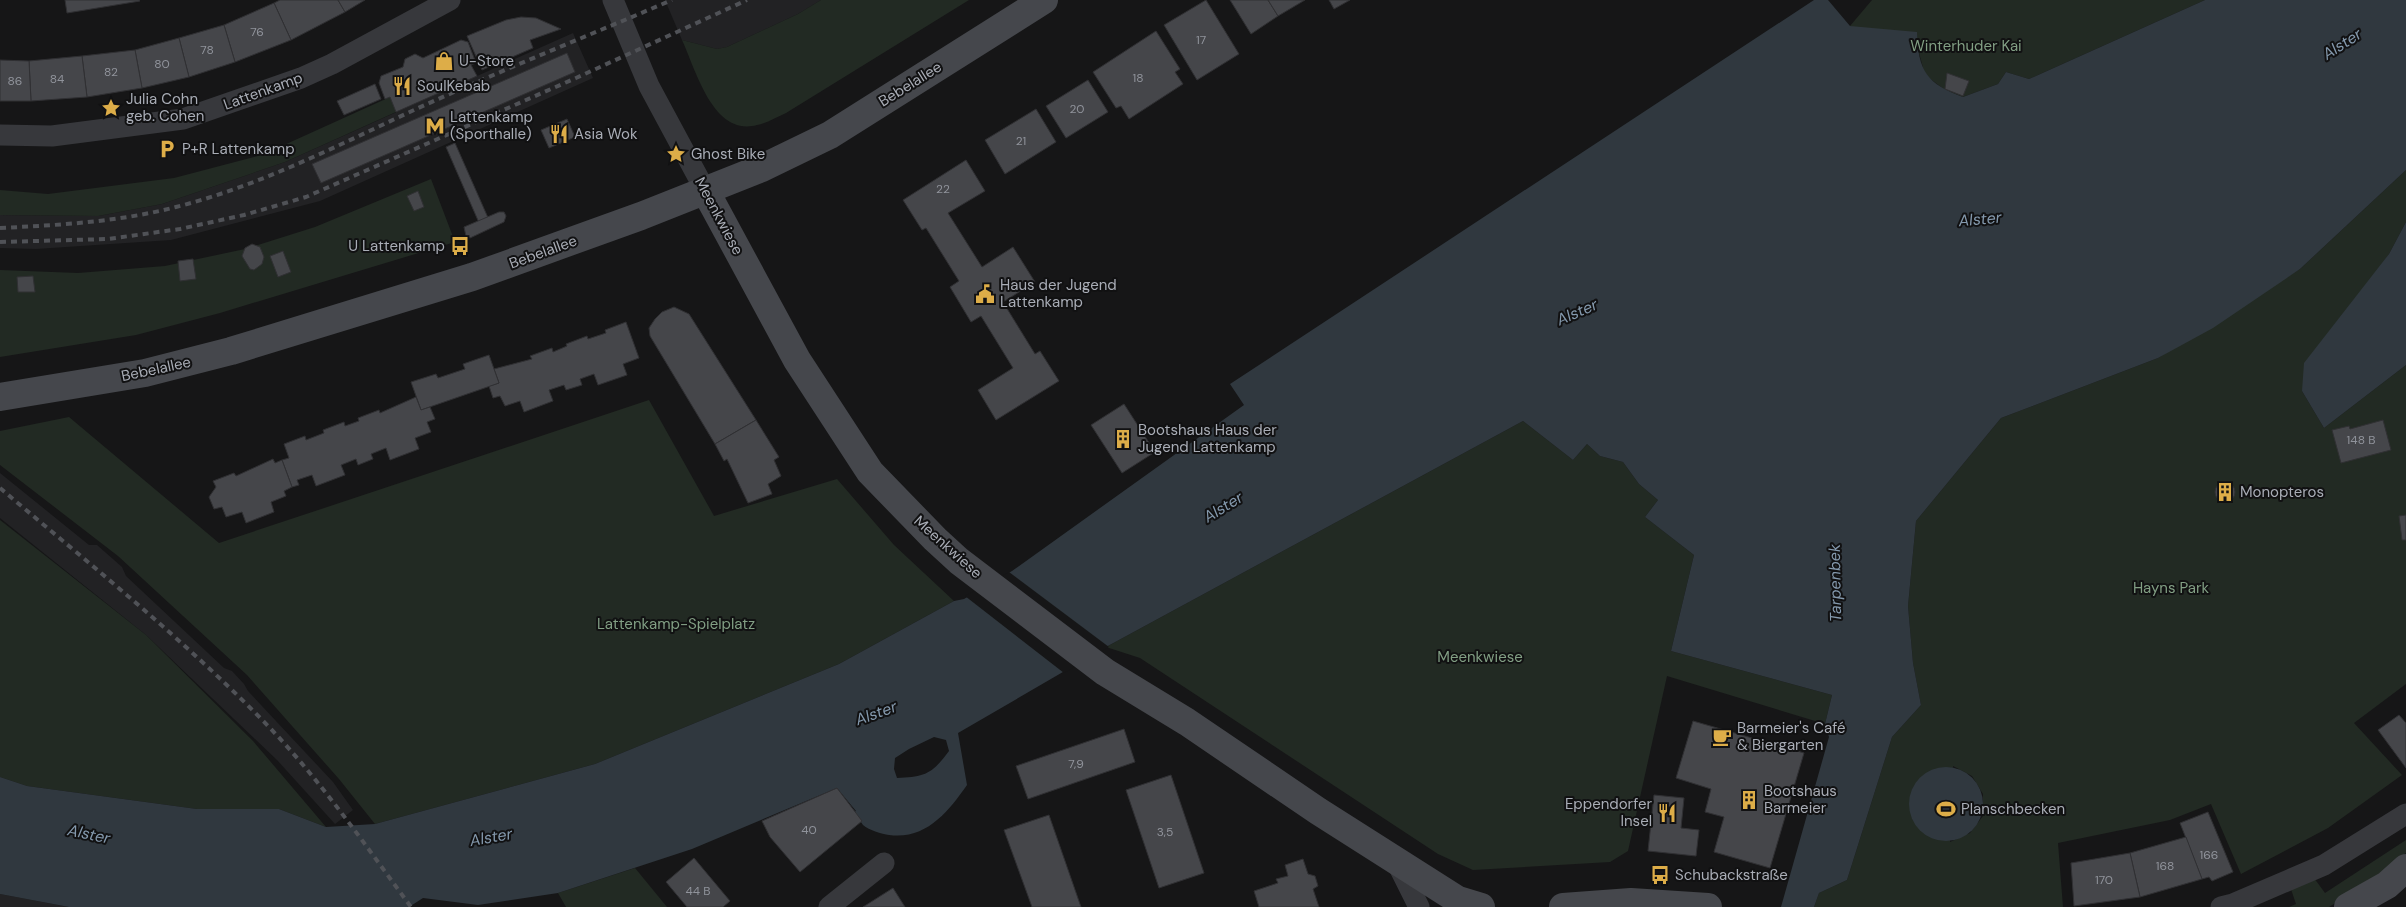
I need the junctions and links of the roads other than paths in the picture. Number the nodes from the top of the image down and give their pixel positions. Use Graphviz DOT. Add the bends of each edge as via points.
graph roads {
  1 [pos="450,0"];
  2 [pos="613,0"];
  3 [pos="1044,0"];
  4 [pos="0,135"];
  5 [pos="705,190"];
  6 [pos="0,397"];
  7 [pos="2406,814"];
  8 [pos="1396,861"];
  9 [pos="884,863"];
  10 [pos="2406,868"];
  11 [pos="829,907"];
  12 [pos="1419,907"];
  13 [pos="1481,907"];
  14 [pos="1563,907"];
  15 [pos="1708,907"];
  16 [pos="2221,907"];
  17 [pos="2348,907"];
  1 -- 4 [label="street, Lattenkamp" via="301,78 183,118 52,136"];
  2 -- 5 [label="street, Meenkwiese" via="649,86"];
  3 -- 5 [label="street, Bebelallee" via="830,135 762,168"];
  5 -- 6 [label="street, Bebelallee" via="472,277 231,352 145,372"];
  5 -- 8 [label="street, Meenkwiese" via="796,360 870,472 941,544 1088,659"];
  7 -- 16 [label="street" via="2324,865"];
  8 -- 12 [label="street"];
  8 -- 13 [label="street, Meenkwiese" via="1458,900"];
  9 -- 11 [label="street"];
  10 -- 17 [label="street" via="2387,885"];
  14 -- 15 [label="street" via="1631,902"];
}
